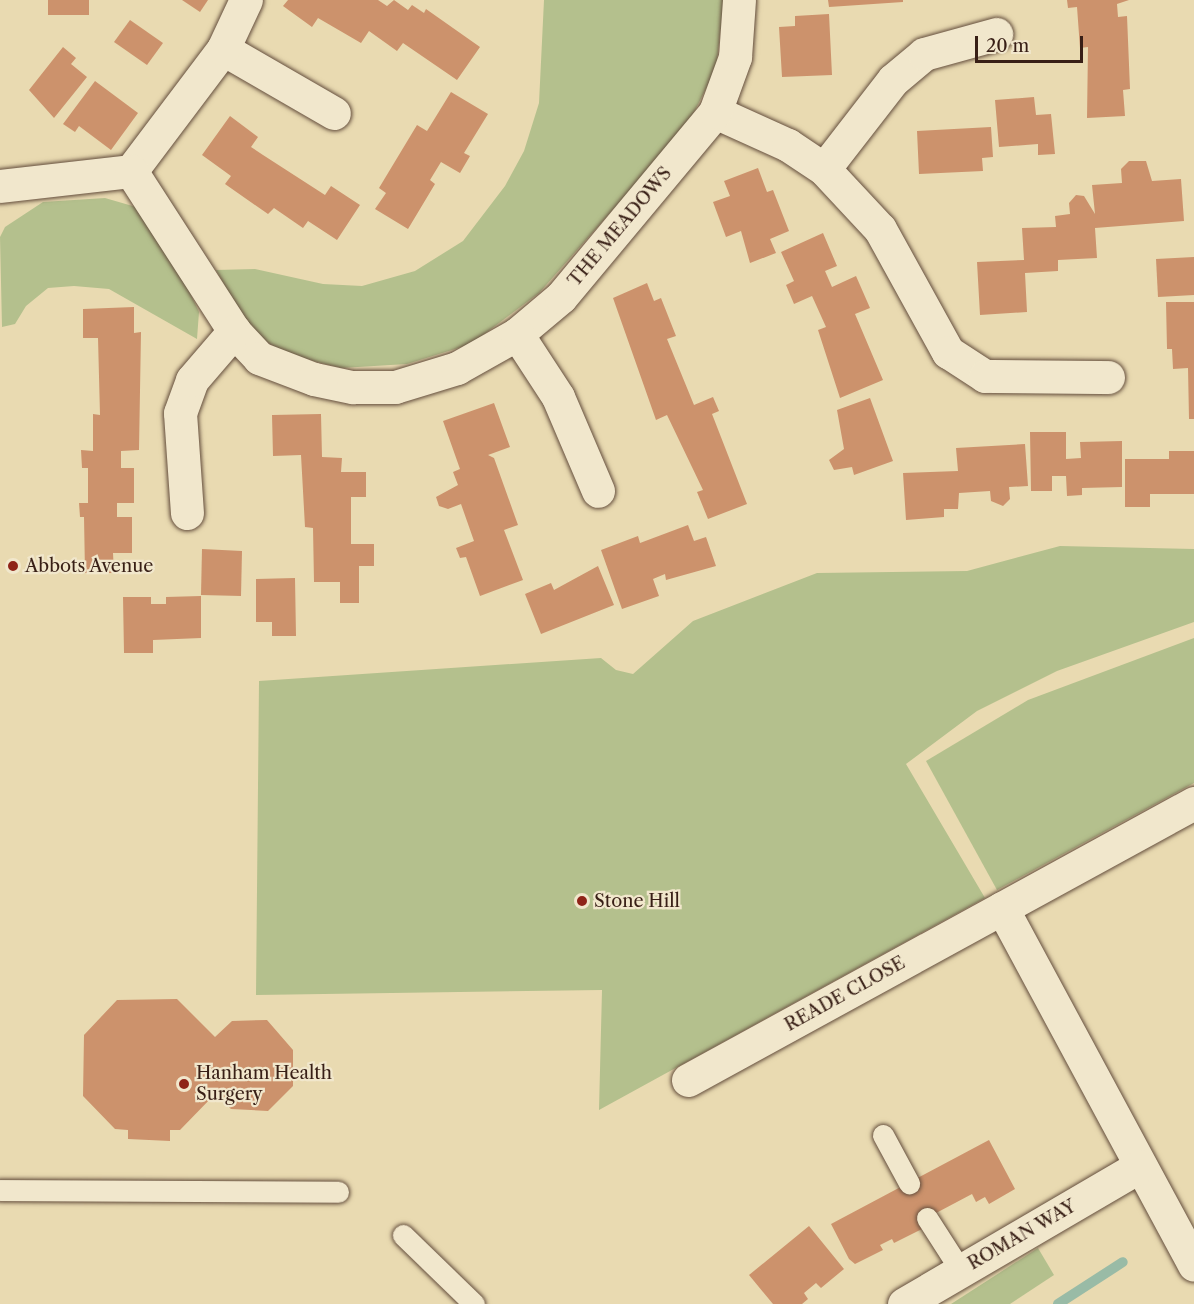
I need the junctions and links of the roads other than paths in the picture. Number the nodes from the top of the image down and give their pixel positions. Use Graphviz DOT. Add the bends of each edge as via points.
graph roads {
  1 [pos="246,0"];
  2 [pos="740,0"];
  3 [pos="996,34"];
  4 [pos="223,49"];
  5 [pos="716,112"];
  6 [pos="334,113"];
  7 [pos="824,168"];
  8 [pos="131,171"];
  9 [pos="0,186"];
  10 [pos="234,331"];
  11 [pos="518,334"];
  12 [pos="1108,378"];
  13 [pos="598,491"];
  14 [pos="187,513"];
  15 [pos="1194,803"];
  16 [pos="1002,908"];
  17 [pos="688,1080"];
  18 [pos="883,1135"];
  19 [pos="1140,1166"];
  20 [pos="909,1183"];
  21 [pos="0,1190"];
  22 [pos="338,1192"];
  23 [pos="927,1218"];
  24 [pos="403,1234"];
  25 [pos="1192,1254"];
  26 [pos="961,1271"];
  27 [pos="474,1304"];
  28 [pos="904,1304"];
  1 -- 4 [label="street"];
  2 -- 5 [label="street, THE MEADOWS" via="735,57"];
  3 -- 7 [label="street" via="924,54 893,80"];
  4 -- 6 [label="street"];
  4 -- 8 [label="street"];
  5 -- 7 [label="street" via="788,145"];
  5 -- 11 [label="street, THE MEADOWS" via="561,297"];
  7 -- 12 [label="street" via="880,229 948,352 985,376"];
  8 -- 9 [label="street"];
  8 -- 10 [label="street, THE MEADOWS"];
  10 -- 11 [label="street, THE MEADOWS" via="259,358 314,379 363,387 395,387 457,368"];
  10 -- 14 [label="street" via="192,380 180,413"];
  11 -- 13 [label="street" via="558,397"];
  15 -- 16 [label="street, READE CLOSE"];
  16 -- 17 [label="street, READE CLOSE"];
  16 -- 19 [label="street"];
  18 -- 20 [label="lane"];
  19 -- 25 [label="street"];
  19 -- 26 [label="street, ROMAN WAY"];
  21 -- 22 [label="lane"];
  23 -- 26 [label="lane"];
  24 -- 27 [label="lane"];
  26 -- 28 [label="street, ROMAN WAY"];
}
